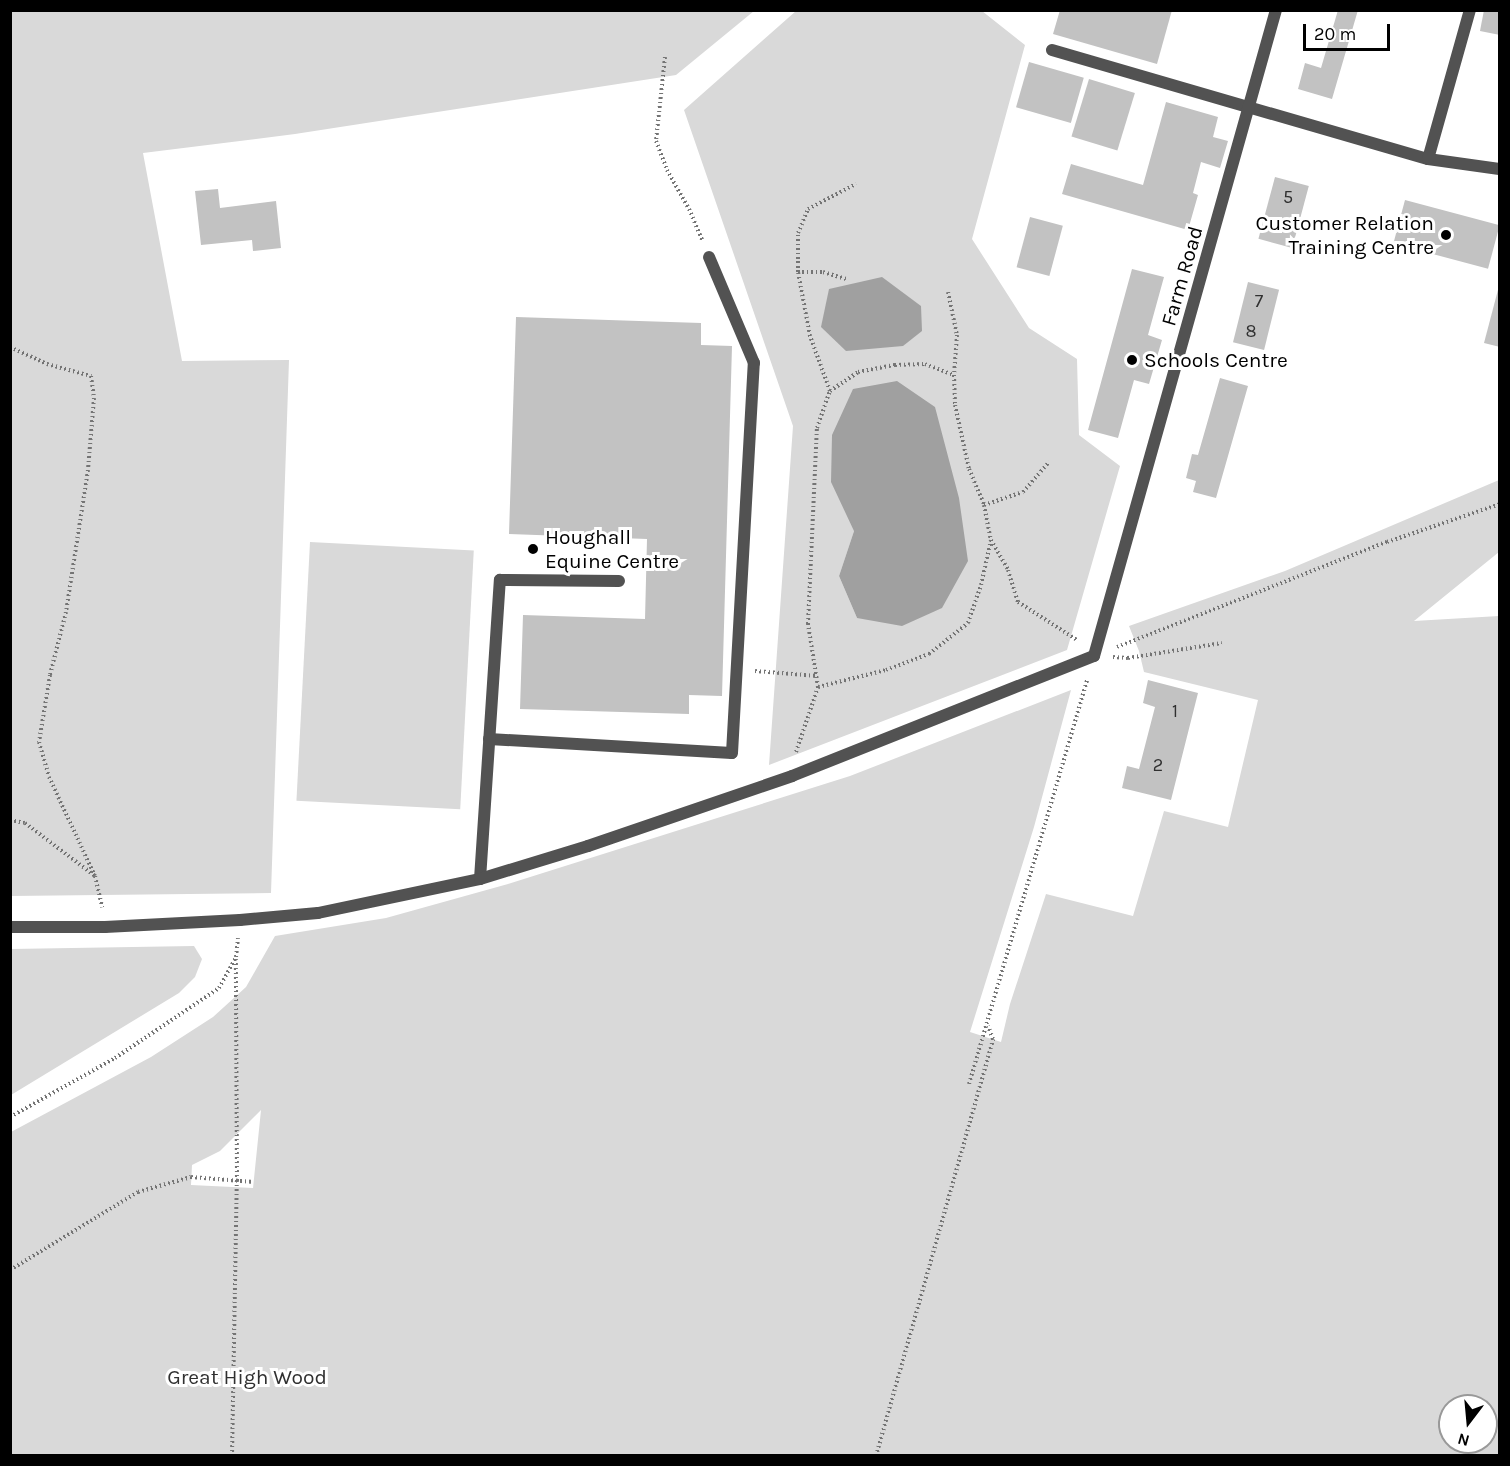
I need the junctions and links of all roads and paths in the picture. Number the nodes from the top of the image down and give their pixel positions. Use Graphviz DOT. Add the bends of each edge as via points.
graph roads {
  1 [pos="1276,10"];
  2 [pos="1470,10"];
  3 [pos="1052,50"];
  4 [pos="665,57"];
  5 [pos="1250,109"];
  6 [pos="1428,159"];
  7 [pos="1499,168"];
  8 [pos="856,184"];
  9 [pos="709,257"];
  10 [pos="798,272"];
  11 [pos="846,279"];
  12 [pos="948,292"];
  13 [pos="10,347"];
  14 [pos="954,375"];
  15 [pos="830,391"];
  16 [pos="1049,462"];
  17 [pos="1500,504"];
  18 [pos="984,506"];
  19 [pos="991,540"];
  20 [pos="619,581"];
  21 [pos="1222,643"];
  22 [pos="1094,656"];
  23 [pos="753,671"];
  24 [pos="818,676"];
  25 [pos="818,687"];
  26 [pos="489,739"];
  27 [pos="792,776"];
  28 [pos="10,820"];
  29 [pos="95,876"];
  30 [pos="480,879"];
  31 [pos="240,920"];
  32 [pos="10,927"];
  33 [pos="105,927"];
  34 [pos="236,957"];
  35 [pos="988,1026"];
  36 [pos="969,1084"];
  37 [pos="10,1117"];
  38 [pos="237,1181"];
  39 [pos="254,1182"];
  40 [pos="10,1270"];
  41 [pos="232,1455"];
  42 [pos="876,1455"];
  1 -- 5 [label="street, Farm Road"];
  2 -- 6 [label="street"];
  3 -- 5 [label="street"];
  4 -- 9 [label="path" via="656,141"];
  5 -- 6 [label="street"];
  5 -- 22 [label="street, Farm Road"];
  6 -- 7 [label="street"];
  8 -- 10 [label="path" via="808,209 798,233"];
  9 -- 26 [label="street" via="754,363 732,753"];
  10 -- 11 [label="path" via="823,272"];
  10 -- 15 [label="path" via="810,336"];
  12 -- 14 [label="path" via="957,335"];
  13 -- 29 [label="path" via="47,364 91,376 94,398 88,470 66,612 39,742 49,777"];
  14 -- 15 [label="path" via="925,364 894,365 858,372"];
  14 -- 18 [label="path" via="962,442"];
  15 -- 24 [label="path" via="817,428 813,466 808,624"];
  16 -- 18 [label="path" via="1023,492"];
  17 -- 22 [label="path" via="1387,542"];
  18 -- 19 [label="path"];
  19 -- 22 [label="path" via="1008,570 1018,602 1072,635"];
  19 -- 25 [label="path" via="968,623 929,654 886,670"];
  20 -- 26 [label="street" via="500,580"];
  21 -- 22 [label="path" via="1128,658"];
  22 -- 27 [label="street"];
  22 -- 35 [label="path"];
  23 -- 24 [label="path"];
  24 -- 25 [label="path"];
  25 -- 27 [label="path"];
  26 -- 30 [label="street"];
  27 -- 30 [label="street"];
  28 -- 29 [label="path" via="25,823"];
  29 -- 33 [label="path"];
  30 -- 31 [label="street" via="318,913"];
  31 -- 33 [label="street"];
  31 -- 34 [label="path"];
  32 -- 33 [label="street"];
  34 -- 37 [label="path" via="219,988 192,1008 115,1058"];
  34 -- 38 [label="path"];
  35 -- 36 [label="path"];
  35 -- 42 [label="path" via="993,1039"];
  38 -- 39 [label="path"];
  38 -- 40 [label="path" via="191,1177 138,1191"];
  38 -- 41 [label="path"];
}
